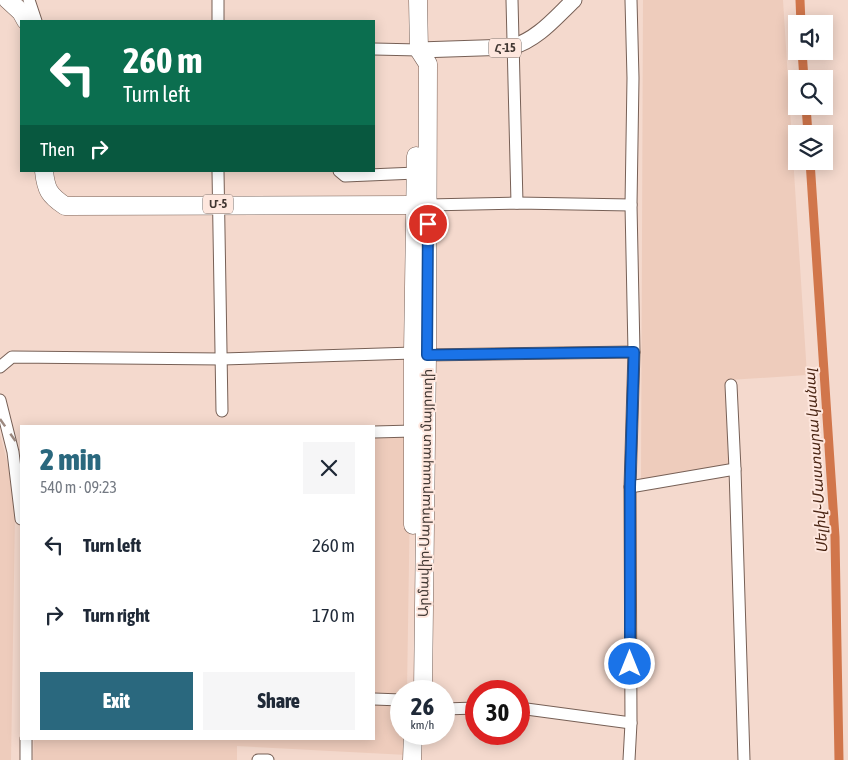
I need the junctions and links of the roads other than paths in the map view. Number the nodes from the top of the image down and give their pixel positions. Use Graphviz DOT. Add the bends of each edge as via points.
graph roads {
  1 [pos="8,0"];
  2 [pos="29,0"];
  3 [pos="218,0"];
  4 [pos="418,0"];
  5 [pos="512,0"];
  6 [pos="574,0"];
  7 [pos="631,0"];
  8 [pos="25,20"];
  9 [pos="36,20"];
  10 [pos="218,20"];
  11 [pos="512,48"];
  12 [pos="375,49"];
  13 [pos="420,53"];
  14 [pos="218,172"];
  15 [pos="340,172"];
  16 [pos="416,172"];
  17 [pos="48,176"];
  18 [pos="517,203"];
  19 [pos="218,204"];
  20 [pos="422,205"];
  21 [pos="631,205"];
  22 [pos="634,352"];
  23 [pos="420,354"];
  24 [pos="222,359"];
  25 [pos="0,367"];
  26 [pos="731,385"];
  27 [pos="0,400"];
  28 [pos="222,412"];
  29 [pos="413,431"];
  30 [pos="375,432"];
  31 [pos="736,469"];
  32 [pos="630,487"];
  33 [pos="20,511"];
  34 [pos="419,595"];
  35 [pos="414,680"];
  36 [pos="423,680"];
  37 [pos="375,699"];
  38 [pos="390,700"];
  39 [pos="530,709"];
  40 [pos="630,722"];
  41 [pos="26,740"];
  42 [pos="413,745"];
  43 [pos="422,745"];
  44 [pos="26,760"];
  45 [pos="258,760"];
  46 [pos="268,760"];
  47 [pos="412,760"];
  48 [pos="422,760"];
  49 [pos="629,760"];
  50 [pos="744,760"];
  1 -- 8 [label="highway"];
  2 -- 9 [label="street"];
  3 -- 10 [label="street"];
  4 -- 13 [label="highway, Արմավիր-Սարդարապատ մայրուղի"];
  5 -- 11 [label="street"];
  6 -- 11 [label="main road, Հ-15" via="541,32"];
  7 -- 21 [label="street"];
  11 -- 13 [label="main road, Հ-15"];
  11 -- 18 [label="street"];
  12 -- 13 [label="street"];
  13 -- 16 [label="highway, Արմավիր-Սարդարապատ մայրուղի" via="417,67"];
  13 -- 20 [label="highway, Արմավիր-Սարդարապատ մայրուղի" via="428,64"];
  14 -- 19 [label="street"];
  15 -- 16 [label="street" via="345,176"];
  16 -- 20 [label="highway, Արմավիր-Սարդարապատ մայրուղի"];
  17 -- 19 [label="highway, Մ-5" via="53,198 65,206"];
  18 -- 20 [label="street"];
  18 -- 21 [label="street"];
  19 -- 20 [label="highway, Մ-5"];
  19 -- 24 [label="street"];
  20 -- 23 [label="highway, Արմավիր-Սարդարապատ մայրուղի"];
  21 -- 22 [label="street"];
  22 -- 23 [label="street"];
  22 -- 32 [label="street"];
  23 -- 24 [label="street"];
  23 -- 29 [label="highway, Արմավիր-Սարդարապատ մայրուղի"];
  23 -- 34 [label="highway, Արմավիր-Սարդարապատ մայրուղի"];
  24 -- 25 [label="street" via="12,357"];
  24 -- 28 [label="street"];
  26 -- 31 [label="street"];
  27 -- 33 [label="street" via="13,452"];
  29 -- 30 [label="street"];
  29 -- 34 [label="highway, Արմավիր-Սարդարապատ մայրուղի"];
  31 -- 32 [label="street"];
  31 -- 50 [label="street"];
  32 -- 40 [label="street"];
  34 -- 35 [label="highway, Արմավիր-Սարդարապատ մայրուղի"];
  34 -- 36 [label="highway, Արմավիր-Սարդարապատ մայրուղի"];
  37 -- 38 [label="street"];
  39 -- 40 [label="street"];
  40 -- 49 [label="street"];
  41 -- 44 [label="street"];
  42 -- 47 [label="highway"];
  43 -- 48 [label="highway"];
  45 -- 46 [label="street"];
}
